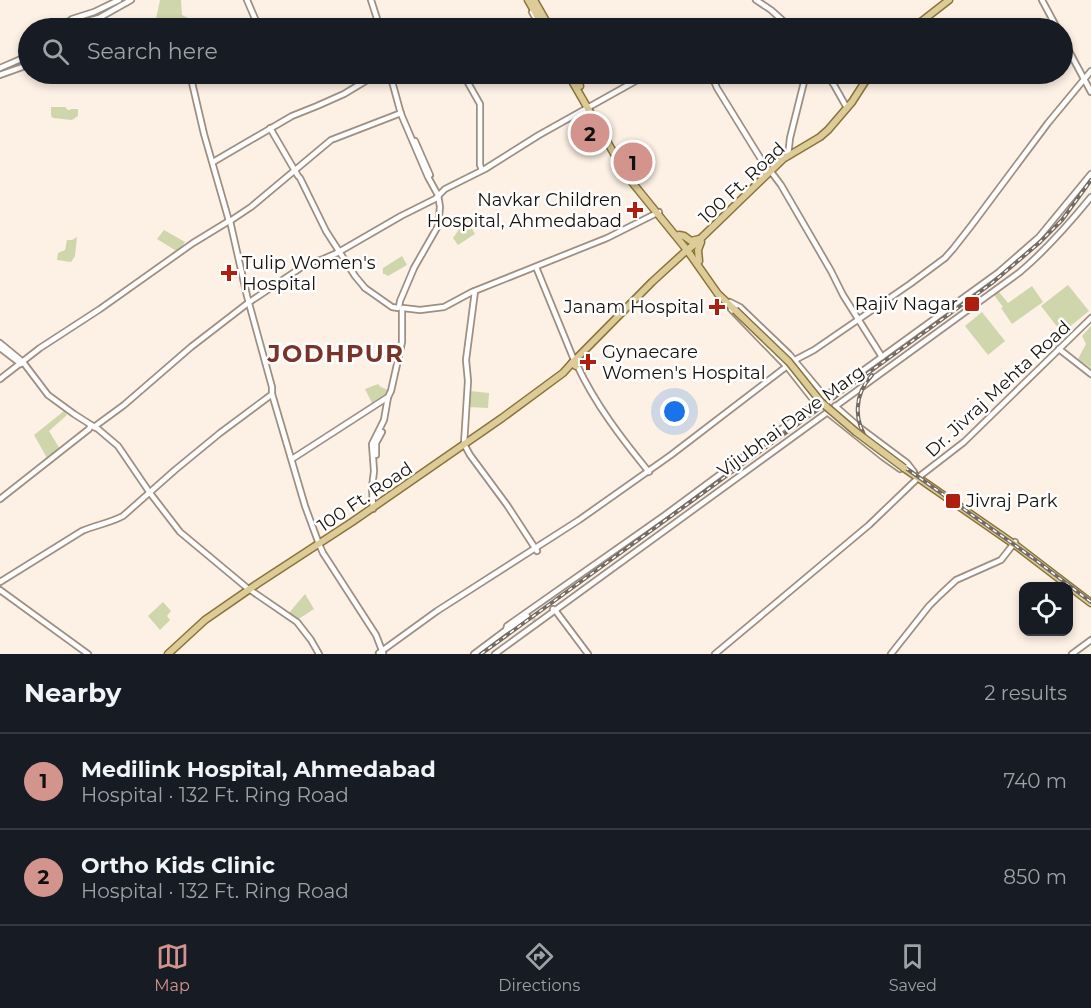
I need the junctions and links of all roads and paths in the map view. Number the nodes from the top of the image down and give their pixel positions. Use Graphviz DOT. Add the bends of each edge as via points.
graph roads {
  1 [pos="119,0"];
  2 [pos="131,0"];
  3 [pos="246,0"];
  4 [pos="370,0"];
  5 [pos="526,0"];
  6 [pos="536,0"];
  7 [pos="756,0"];
  8 [pos="761,0"];
  9 [pos="949,0"];
  10 [pos="1042,0"];
  11 [pos="75,18"];
  12 [pos="99,18"];
  13 [pos="254,18"];
  14 [pos="376,18"];
  15 [pos="536,18"];
  16 [pos="546,18"];
  17 [pos="780,18"];
  18 [pos="782,18"];
  19 [pos="926,18"];
  20 [pos="1052,18"];
  21 [pos="1073,58"];
  22 [pos="0,60"];
  23 [pos="18,62"];
  24 [pos="18,67"];
  25 [pos="1,71"];
  26 [pos="1091,71"];
  27 [pos="1084,78"];
  28 [pos="193,84"];
  29 [pos="360,84"];
  30 [pos="394,84"];
  31 [pos="469,84"];
  32 [pos="574,84"];
  33 [pos="578,84"];
  34 [pos="628,84"];
  35 [pos="717,84"];
  36 [pos="804,84"];
  37 [pos="834,84"];
  38 [pos="863,84"];
  39 [pos="1091,92"];
  40 [pos="588,105"];
  41 [pos="848,106"];
  42 [pos="402,112"];
  43 [pos="270,128"];
  44 [pos="787,157"];
  45 [pos="214,161"];
  46 [pos="294,170"];
  47 [pos="482,170"];
  48 [pos="770,171"];
  49 [pos="1091,174"];
  50 [pos="438,194"];
  51 [pos="1091,196"];
  52 [pos="658,213"];
  53 [pos="229,221"];
  54 [pos="678,237"];
  55 [pos="701,240"];
  56 [pos="689,250"];
  57 [pos="337,252"];
  58 [pos="679,259"];
  59 [pos="698,262"];
  60 [pos="536,267"];
  61 [pos="475,291"];
  62 [pos="248,302"];
  63 [pos="729,303"];
  64 [pos="401,308"];
  65 [pos="859,319"];
  66 [pos="1091,319"];
  67 [pos="0,343"];
  68 [pos="0,348"];
  69 [pos="1059,349"];
  70 [pos="882,357"];
  71 [pos="797,360"];
  72 [pos="575,363"];
  73 [pos="23,364"];
  74 [pos="788,368"];
  75 [pos="1091,374"];
  76 [pos="0,380"];
  77 [pos="271,395"];
  78 [pos="390,396"];
  79 [pos="825,397"];
  80 [pos="815,402"];
  81 [pos="835,406"];
  82 [pos="827,412"];
  83 [pos="94,427"];
  84 [pos="465,445"];
  85 [pos="291,459"];
  86 [pos="649,472"];
  87 [pos="918,476"];
  88 [pos="150,493"];
  89 [pos="0,499"];
  90 [pos="374,509"];
  91 [pos="1014,543"];
  92 [pos="319,545"];
  93 [pos="536,550"];
  94 [pos="0,582"];
  95 [pos="250,590"];
  96 [pos="0,592"];
  97 [pos="1091,601"];
  98 [pos="555,610"];
  99 [pos="528,616"];
  100 [pos="535,620"];
  101 [pos="506,630"];
  102 [pos="1091,640"];
  103 [pos="381,653"];
  104 [pos="86,654"];
  105 [pos="170,654"];
  106 [pos="319,654"];
  107 [pos="474,654"];
  108 [pos="495,654"];
  109 [pos="588,654"];
  110 [pos="716,654"];
  111 [pos="891,654"];
  112 [pos="1072,654"];
  1 -- 11 [label="street"];
  2 -- 12 [label="street"];
  3 -- 13 [label="street"];
  4 -- 14 [label="street"];
  5 -- 15 [label="main road"];
  6 -- 16 [label="main road"];
  7 -- 17 [label="street"];
  8 -- 18 [label="street"];
  9 -- 19 [label="main road"];
  10 -- 20 [label="street"];
  21 -- 27 [label="street"];
  22 -- 25 [label="street"];
  23 -- 25 [label="street"];
  24 -- 25 [label="street"];
  26 -- 27 [label="street"];
  27 -- 39 [label="street"];
  27 -- 65 [label="street" via="945,258"];
  28 -- 45 [label="street"];
  29 -- 43 [label="street"];
  30 -- 42 [label="street"];
  31 -- 47 [label="street" via="480,104"];
  32 -- 40 [label="main road"];
  33 -- 40 [label="main road"];
  34 -- 40 [label="street"];
  35 -- 48 [label="street"];
  36 -- 44 [label="street"];
  37 -- 41 [label="street"];
  38 -- 41 [label="main road, 100 Ft. Road"];
  40 -- 47 [label="street"];
  40 -- 52 [label="main road"];
  41 -- 44 [label="main road, 100 Ft. Road" via="820,137"];
  42 -- 46 [label="street" via="331,140"];
  42 -- 50 [label="street"];
  43 -- 45 [label="street"];
  43 -- 46 [label="street"];
  44 -- 48 [label="main road, 100 Ft. Road"];
  45 -- 53 [label="street"];
  46 -- 53 [label="street"];
  46 -- 57 [label="street"];
  47 -- 50 [label="street"];
  48 -- 55 [label="main road, 100 Ft. Road"];
  48 -- 65 [label="street"];
  49 -- 70 [label="street" via="1038,237 1011,261"];
  50 -- 57 [label="street"];
  50 -- 64 [label="street" via="443,207 440,227 416,269"];
  51 -- 81 [label="street, Vijubhai Dave Marg" via="1020,272"];
  52 -- 54 [label="main road"];
  52 -- 60 [label="street"];
  53 -- 62 [label="street"];
  53 -- 73 [label="street"];
  54 -- 55 [label="main road" via="684,236 691,242"];
  54 -- 56 [label="main road"];
  54 -- 58 [label="main road"];
  55 -- 56 [label="main road, 100 Ft. Road"];
  55 -- 59 [label="main road"];
  56 -- 58 [label="main road, 100 Ft. Road"];
  56 -- 59 [label="main road"];
  57 -- 62 [label="street" via="295,270"];
  57 -- 64 [label="street" via="365,288 392,307"];
  58 -- 59 [label="main road"];
  58 -- 72 [label="main road, 100 Ft. Road"];
  59 -- 63 [label="main road" via="718,294"];
  60 -- 61 [label="street"];
  60 -- 72 [label="street"];
  61 -- 64 [label="street" via="444,307"];
  61 -- 84 [label="street" via="466,360"];
  62 -- 77 [label="street"];
  62 -- 83 [label="street"];
  62 -- 85 [label="street"];
  63 -- 71 [label="street" via="740,307"];
  63 -- 74 [label="street" via="734,314"];
  63 -- 87 [label="main road, bridge" via="791,360 823,400"];
  64 -- 78 [label="street" via="402,342"];
  65 -- 70 [label="street"];
  65 -- 71 [label="street"];
  66 -- 69 [label="street, Dr. Jivraj Mehta Road"];
  67 -- 73 [label="street"];
  68 -- 73 [label="street"];
  69 -- 75 [label="street"];
  69 -- 87 [label="street, Dr. Jivraj Mehta Road" via="964,442"];
  70 -- 79 [label="street"];
  71 -- 74 [label="street"];
  71 -- 79 [label="street"];
  72 -- 84 [label="main road, 100 Ft. Road" via="565,376 525,406"];
  72 -- 86 [label="street" via="603,411"];
  73 -- 76 [label="street"];
  73 -- 83 [label="street" via="48,395"];
  74 -- 80 [label="street"];
  74 -- 86 [label="street"];
  77 -- 85 [label="street"];
  77 -- 88 [label="street" via="219,433"];
  78 -- 85 [label="street"];
  78 -- 90 [label="street" via="384,427 375,446"];
  79 -- 80 [label="street"];
  80 -- 101 [label="street" via="804,414"];
  81 -- 82 [label="street, Vijubhai Dave Marg"];
  81 -- 87 [label="street"];
  82 -- 87 [label="street" via="883,457"];
  82 -- 98 [label="street, Vijubhai Dave Marg"];
  83 -- 88 [label="street" via="118,442"];
  83 -- 89 [label="street"];
  84 -- 90 [label="main road, 100 Ft. Road"];
  84 -- 93 [label="street"];
  85 -- 92 [label="street" via="306,516"];
  86 -- 93 [label="street"];
  87 -- 91 [label="main road"];
  87 -- 110 [label="street, Dr. Jivraj Mehta Road" via="853,540"];
  88 -- 94 [label="street" via="123,516 82,531"];
  88 -- 95 [label="street" via="182,533"];
  90 -- 92 [label="main road, 100 Ft. Road"];
  91 -- 97 [label="main road"];
  91 -- 111 [label="street" via="1001,560 956,580 929,606"];
  92 -- 95 [label="main road, 100 Ft. Road"];
  92 -- 103 [label="street" via="376,635"];
  93 -- 103 [label="street"];
  95 -- 105 [label="main road, 100 Ft. Road"];
  95 -- 106 [label="street" via="297,622"];
  96 -- 104 [label="street"];
  98 -- 100 [label="street"];
  98 -- 108 [label="street, Vijubhai Dave Marg"];
  98 -- 109 [label="street"];
  99 -- 101 [label="street"];
  101 -- 107 [label="street"];
  102 -- 112 [label="street"];
}
